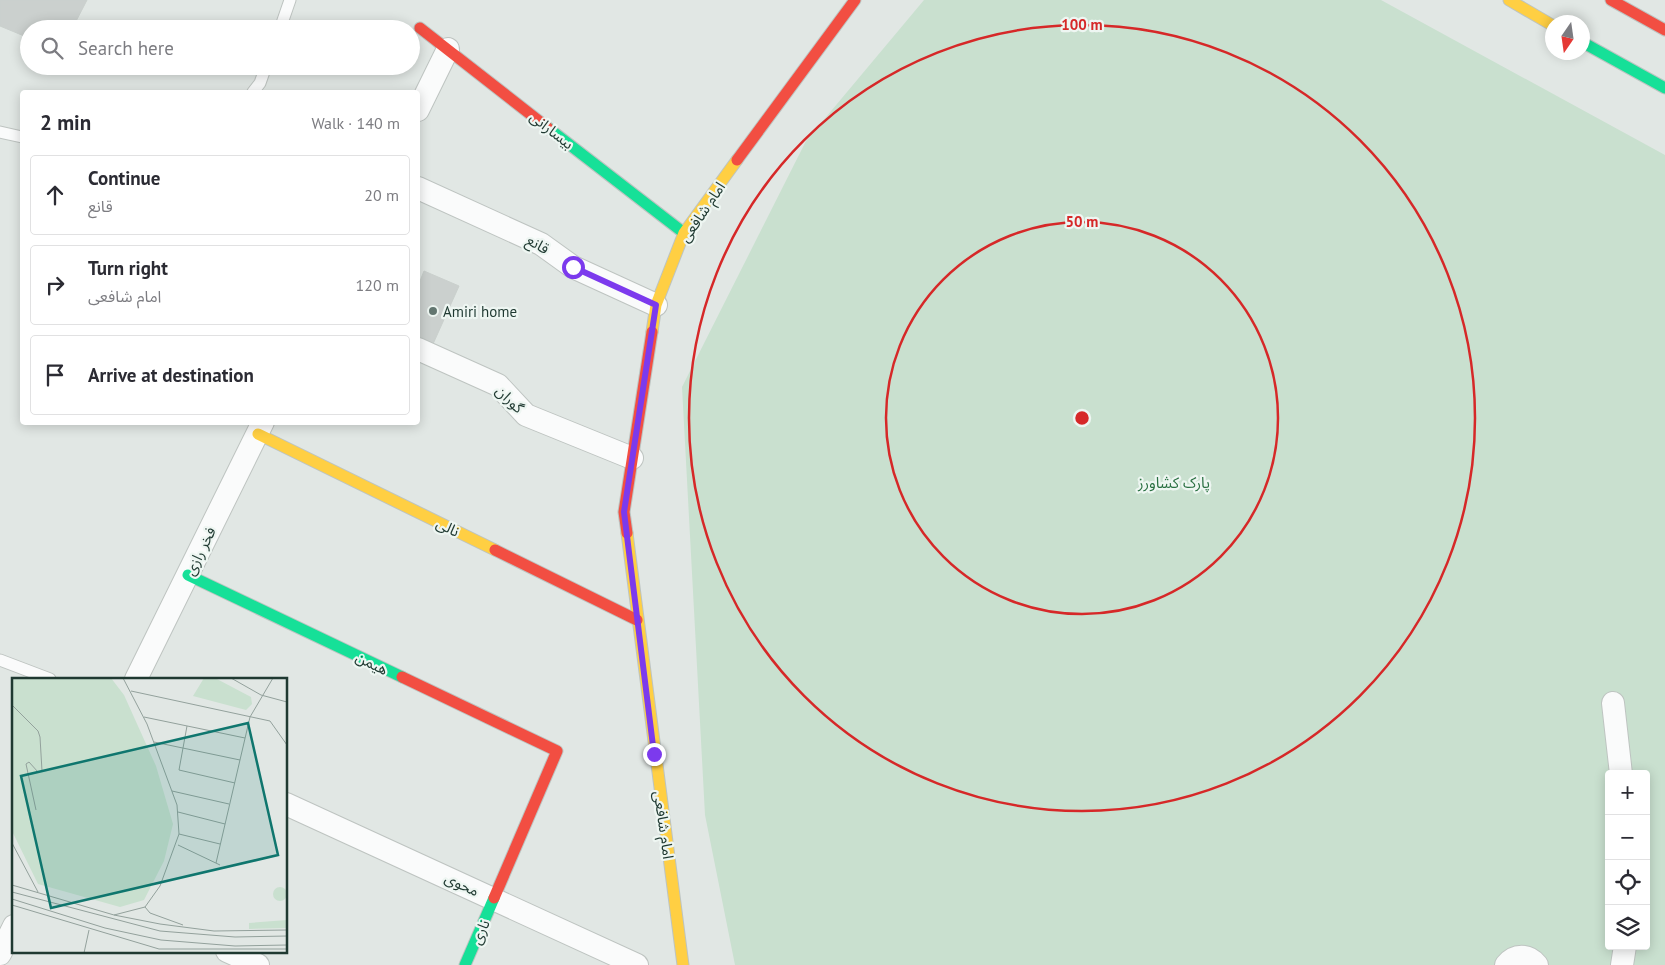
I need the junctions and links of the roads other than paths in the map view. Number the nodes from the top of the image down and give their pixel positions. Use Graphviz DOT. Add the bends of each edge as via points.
graph roads {
  1 [pos="290,0"];
  2 [pos="855,0"];
  3 [pos="1509,0"];
  4 [pos="1611,0"];
  5 [pos="283,20"];
  6 [pos="1545,21"];
  7 [pos="420,28"];
  8 [pos="1665,30"];
  9 [pos="1590,46"];
  10 [pos="448,49"];
  11 [pos="263,75"];
  12 [pos="1665,88"];
  13 [pos="255,90"];
  14 [pos="420,106"];
  15 [pos="0,132"];
  16 [pos="20,137"];
  17 [pos="420,189"];
  18 [pos="684,232"];
  19 [pos="656,305"];
  20 [pos="420,350"];
  21 [pos="261,428"];
  22 [pos="632,458"];
  23 [pos="188,575"];
  24 [pos="637,620"];
  25 [pos="0,660"];
  26 [pos="47,678"];
  27 [pos="136,678"];
  28 [pos="1613,703"];
  29 [pos="557,751"];
  30 [pos="1621,770"];
  31 [pos="288,805"];
  32 [pos="494,899"];
  33 [pos="12,930"];
  34 [pos="1624,950"];
  35 [pos="229,952"];
  36 [pos="0,954"];
  37 [pos="258,965"];
  38 [pos="466,965"];
  39 [pos="637,965"];
  40 [pos="682,965"];
  41 [pos="1506,965"];
  42 [pos="1537,965"];
  43 [pos="1622,965"];
  1 -- 5 [label="lane"];
  2 -- 18 [label="main road, امام شافعی"];
  3 -- 6 [label="main road"];
  4 -- 8 [label="main road"];
  7 -- 10 [label="main road, بیسارانی"];
  9 -- 12 [label="main road"];
  10 -- 14 [label="street"];
  10 -- 18 [label="main road, بیسارانی"];
  11 -- 13 [label="lane"];
  15 -- 16 [label="lane"];
  17 -- 19 [label="street, قانع" via="541,244 573,267"];
  18 -- 19 [label="main road, امام شافعی"];
  19 -- 22 [label="main road, امام شافعی"];
  20 -- 22 [label="street, گوران" via="498,385 526,415"];
  21 -- 23 [label="street, فخر رازی"];
  21 -- 24 [label="main road, نالی"];
  22 -- 24 [label="main road, امام شافعی" via="624,512"];
  23 -- 27 [label="street, فخر رازی"];
  23 -- 29 [label="main road, هیمن"];
  24 -- 40 [label="main road, امام شافعی"];
  25 -- 26 [label="lane"];
  28 -- 30 [label="street"];
  29 -- 32 [label="main road, ناری"];
  31 -- 32 [label="street, محوی"];
  32 -- 38 [label="main road, ناری"];
  32 -- 39 [label="street, محوی"];
  33 -- 36 [label="street"];
  34 -- 43 [label="street"];
  35 -- 37 [label="street"];
  41 -- 42 [label="street" via="1512,958 1520,956"];
}
